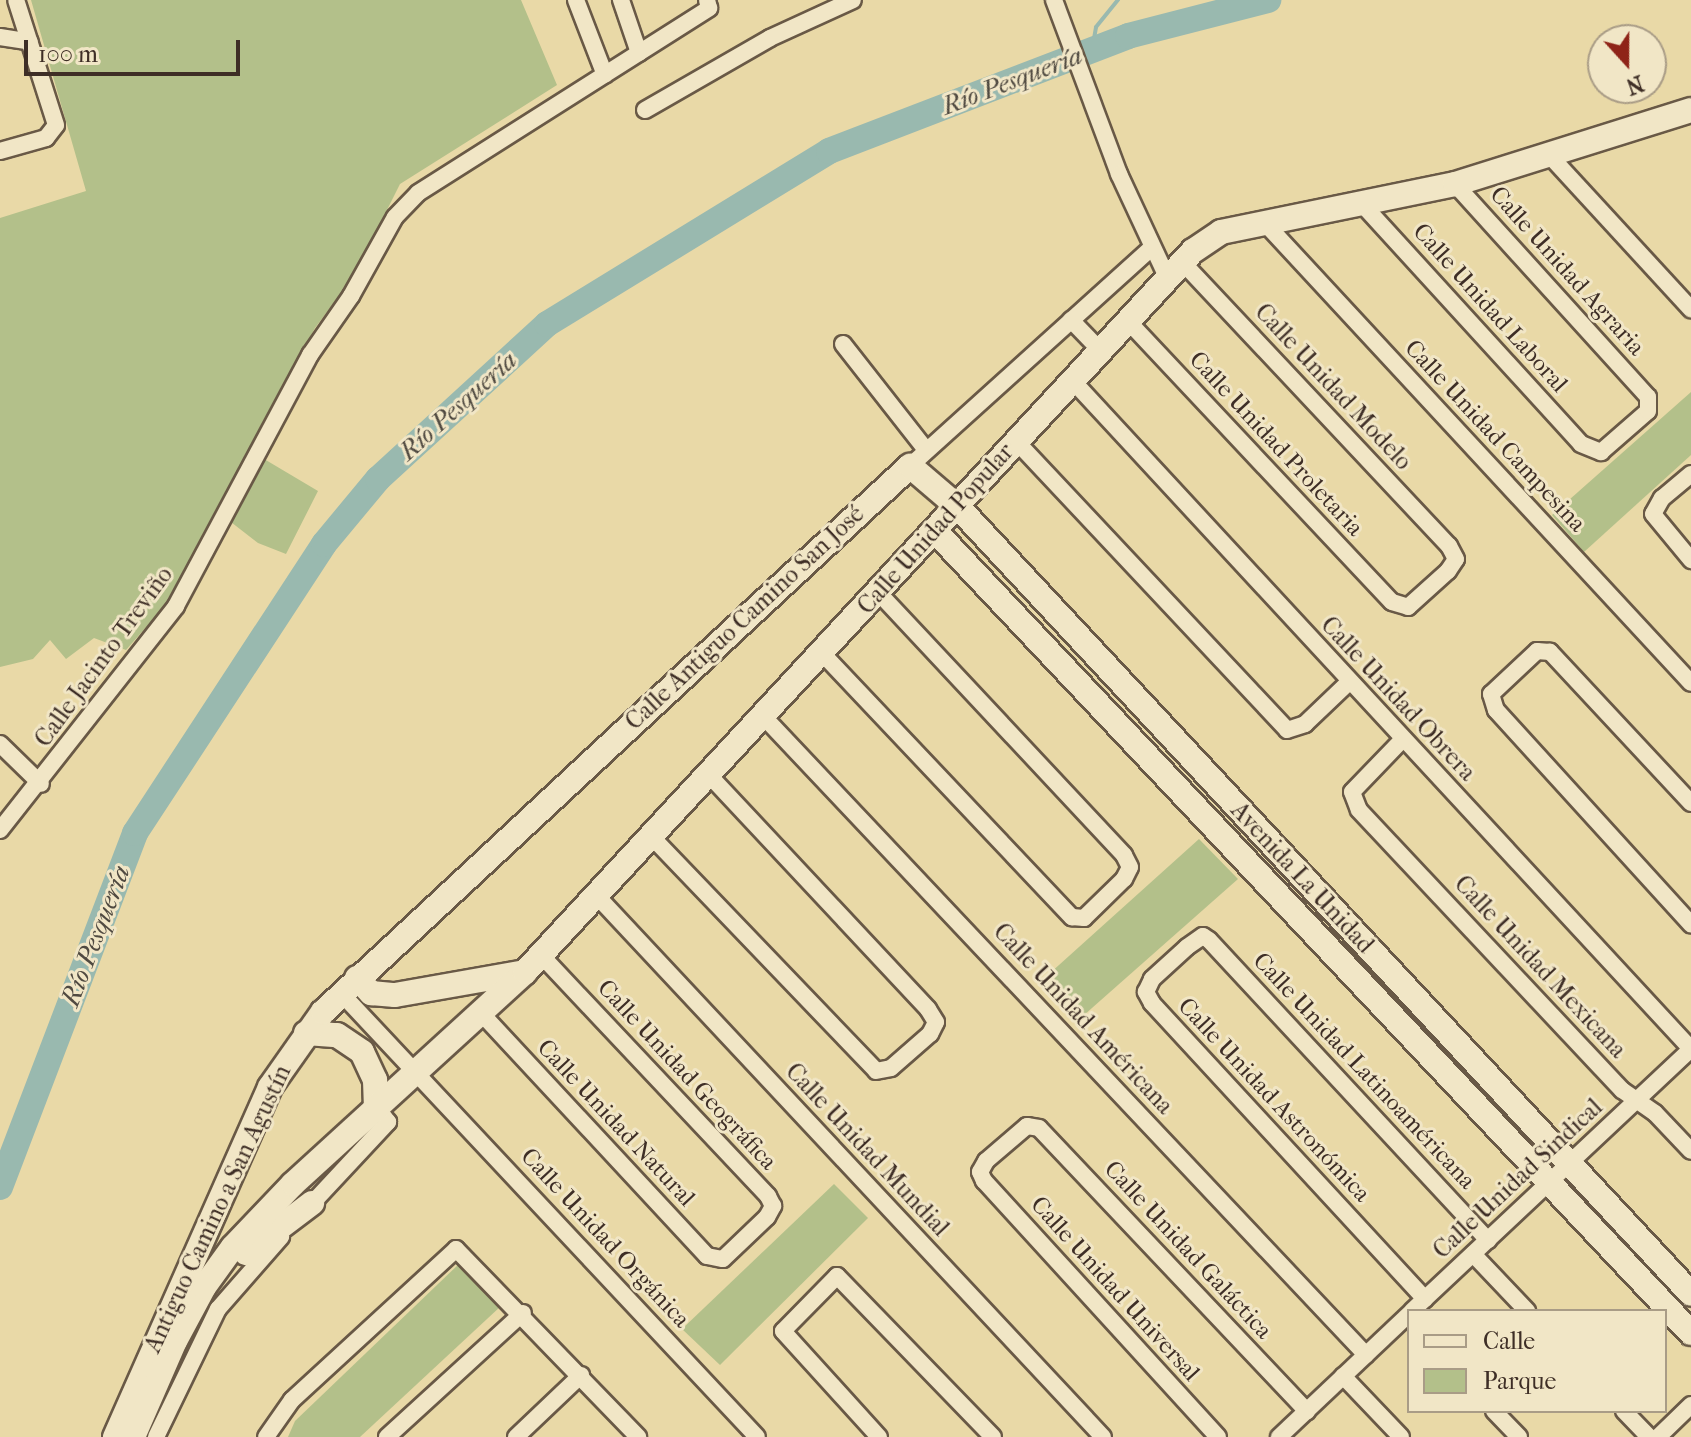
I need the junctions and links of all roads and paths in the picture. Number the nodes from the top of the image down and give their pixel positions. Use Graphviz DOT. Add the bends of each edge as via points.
graph roads {
  1 [pos="16,0"];
  2 [pos="576,0"];
  3 [pos="621,0"];
  4 [pos="853,0"];
  5 [pos="708,4"];
  6 [pos="1055,4"];
  7 [pos="0,37"];
  8 [pos="30,42"];
  9 [pos="639,53"];
  10 [pos="605,75"];
  11 [pos="645,110"];
  12 [pos="1691,110"];
  13 [pos="0,151"];
  14 [pos="1551,157"];
  15 [pos="1455,184"];
  16 [pos="1363,205"];
  17 [pos="1264,222"];
  18 [pos="1152,247"];
  19 [pos="1174,269"];
  20 [pos="1691,309"];
  21 [pos="1126,319"];
  22 [pos="1071,320"];
  23 [pos="843,344"];
  24 [pos="1099,349"];
  25 [pos="1072,380"];
  26 [pos="1016,441"];
  27 [pos="1581,444"];
  28 [pos="918,458"];
  29 [pos="1691,474"];
  30 [pos="958,507"];
  31 [pos="935,531"];
  32 [pos="1691,560"];
  33 [pos="878,592"];
  34 [pos="1392,602"];
  35 [pos="822,653"];
  36 [pos="1349,682"];
  37 [pos="1691,683"];
  38 [pos="764,717"];
  39 [pos="1402,740"];
  40 [pos="0,744"];
  41 [pos="709,775"];
  42 [pos="41,784"];
  43 [pos="1691,803"];
  44 [pos="0,830"];
  45 [pos="651,836"];
  46 [pos="596,895"];
  47 [pos="1691,924"];
  48 [pos="1203,936"];
  49 [pos="533,964"];
  50 [pos="349,986"];
  51 [pos="483,1015"];
  52 [pos="306,1033"];
  53 [pos="1691,1049"];
  54 [pos="418,1072"];
  55 [pos="1638,1100"];
  56 [pos="376,1106"];
  57 [pos="1033,1124"];
  58 [pos="1691,1151"];
  59 [pos="1567,1164"];
  60 [pos="1549,1182"];
  61 [pos="312,1203"];
  62 [pos="1488,1240"];
  63 [pos="1473,1254"];
  64 [pos="717,1260"];
  65 [pos="1691,1294"];
  66 [pos="192,1309"];
  67 [pos="1409,1309"];
  68 [pos="1416,1309"];
  69 [pos="1525,1309"];
  70 [pos="523,1313"];
  71 [pos="1407,1318"];
  72 [pos="1691,1333"];
  73 [pos="1366,1355"];
  74 [pos="581,1375"];
  75 [pos="1343,1376"];
  76 [pos="1691,1405"];
  77 [pos="1307,1411"];
  78 [pos="1496,1413"];
  79 [pos="1626,1413"];
  80 [pos="1285,1435"];
  81 [pos="115,1437"];
  82 [pos="133,1437"];
  83 [pos="156,1437"];
  84 [pos="266,1437"];
  85 [pos="387,1437"];
  86 [pos="516,1437"];
  87 [pos="638,1437"];
  88 [pos="757,1437"];
  89 [pos="879,1437"];
  90 [pos="993,1437"];
  91 [pos="1103,1437"];
  92 [pos="1218,1437"];
  93 [pos="1401,1437"];
  94 [pos="1519,1437"];
  95 [pos="1649,1437"];
  96 [pos="1658,1437"];
  1 -- 8 [label="street"];
  2 -- 10 [label="street"];
  3 -- 9 [label="street"];
  4 -- 11 [label="street" via="770,38"];
  5 -- 9 [label="street, Calle Jacinto Treviño"];
  6 -- 18 [label="street, Calle Unidad Modelo"];
  7 -- 8 [label="street"];
  8 -- 13 [label="street" via="53,113 53,133"];
  9 -- 10 [label="street, Calle Jacinto Treviño"];
  10 -- 42 [label="street, Calle Jacinto Treviño" via="418,193 395,217 310,355 176,606"];
  12 -- 14 [label="street, Calle Unidad Popular"];
  14 -- 15 [label="street, Calle Unidad Popular"];
  14 -- 20 [label="street"];
  15 -- 16 [label="street, Calle Unidad Popular"];
  15 -- 27 [label="street, Calle Unidad Agraria" via="1651,405 1601,452"];
  16 -- 17 [label="street, Calle Unidad Popular"];
  16 -- 27 [label="street, Calle Unidad Laboral"];
  17 -- 19 [label="street, Calle Unidad Popular" via="1221,232"];
  17 -- 37 [label="street, Calle Unidad Campesina"];
  18 -- 19 [label="street, Calle Unidad Modelo"];
  18 -- 22 [label="street, Calle Antiguo Camino San José"];
  19 -- 21 [label="street, Calle Unidad Popular"];
  19 -- 34 [label="street, Calle Unidad Modelo" via="1449,546 1456,559 1448,571 1408,607"];
  21 -- 24 [label="street, Calle Unidad Popular"];
  21 -- 34 [label="street, Calle Unidad Proletaria"];
  22 -- 24 [label="street"];
  22 -- 28 [label="street, Calle Antiguo Camino San José"];
  23 -- 28 [label="street"];
  24 -- 25 [label="street, Calle Unidad Popular"];
  25 -- 26 [label="street, Calle Unidad Popular"];
  25 -- 36 [label="street, Calle Unidad Obrera"];
  26 -- 30 [label="street, Calle Unidad Popular"];
  26 -- 36 [label="street" via="1279,724 1295,730"];
  28 -- 30 [label="street, Avenida La Unidad"];
  28 -- 50 [label="street, Calle Antiguo Camino San José"];
  29 -- 32 [label="street" via="1655,506 1653,514"];
  30 -- 31 [label="street, Calle Unidad Popular"];
  30 -- 59 [label="street, Avenida La Unidad"];
  31 -- 33 [label="street, Calle Unidad Popular"];
  31 -- 60 [label="street, Avenida La Unidad"];
  33 -- 35 [label="street, Calle Unidad Popular"];
  33 -- 35 [label="street" via="1124,855 1130,867 1124,879 1084,918 1072,917"];
  35 -- 38 [label="street, Calle Unidad Popular"];
  36 -- 39 [label="street, Calle Unidad Obrera"];
  38 -- 41 [label="street, Calle Unidad Popular"];
  38 -- 73 [label="street, Calle Unidad Américana"];
  39 -- 53 [label="street, Calle Unidad Obrera"];
  39 -- 55 [label="street, Calle Unidad Mexicana" via="1352,792 1359,810"];
  40 -- 42 [label="street"];
  41 -- 45 [label="street, Calle Unidad Popular"];
  41 -- 45 [label="street" via="928,1009 936,1022 930,1034 886,1071 871,1067"];
  42 -- 44 [label="street, Calle Jacinto Treviño"];
  43 -- 47 [label="street" via="1544,650 1529,657 1491,694 1496,710"];
  45 -- 46 [label="street, Calle Unidad Popular"];
  46 -- 49 [label="street, Calle Unidad Popular"];
  46 -- 91 [label="street, Calle Unidad Mundial"];
  48 -- 62 [label="street, Calle Unidad Latinoaméricana"];
  48 -- 67 [label="street, Calle Unidad Astronómica" via="1152,979 1148,997"];
  49 -- 50 [label="street" via="395,995"];
  49 -- 51 [label="street, Calle Unidad Popular"];
  49 -- 64 [label="street, Calle Unidad Geográfica" via="771,1201 767,1217"];
  50 -- 52 [label="street, Antiguo Camino a San Agustín"];
  50 -- 54 [label="street, Calle Unidad Orgánica"];
  51 -- 54 [label="street, Calle Unidad Popular"];
  51 -- 64 [label="street, Calle Unidad Natural"];
  52 -- 56 [label="street" via="337,1035 362,1052 375,1080"];
  52 -- 81 [label="street, Antiguo Camino a San Agustín" via="270,1087"];
  53 -- 55 [label="street, Calle Unidad Sindical"];
  54 -- 56 [label="street, Antiguo Camino a San Agustín"];
  54 -- 88 [label="street, Calle Unidad Orgánica"];
  55 -- 58 [label="street, Calle Unidad Mexicana"];
  55 -- 59 [label="street, Calle Unidad Sindical"];
  56 -- 61 [label="street" via="388,1122"];
  56 -- 66 [label="street, Antiguo Camino a San Agustín" via="233,1247"];
  57 -- 77 [label="street, Calle Unidad Galáctica"];
  57 -- 92 [label="street, Calle Unidad Universal" via="1021,1129 980,1172"];
  59 -- 60 [label="street, Calle Unidad Sindical"];
  59 -- 65 [label="street, Avenida La Unidad"];
  60 -- 62 [label="street, Calle Unidad Sindical"];
  60 -- 72 [label="street, Avenida La Unidad"];
  61 -- 66 [label="street" via="251,1248"];
  61 -- 83 [label="street" via="218,1309"];
  62 -- 63 [label="street, Calle Unidad Sindical"];
  63 -- 68 [label="street, Calle Unidad Sindical"];
  63 -- 69 [label="street"];
  66 -- 82 [label="street, Antiguo Camino a San Agustín"];
  70 -- 74 [label="street"];
  70 -- 84 [label="street" via="456,1249 292,1400"];
  70 -- 85 [label="street"];
  71 -- 73 [label="street, Calle Unidad Sindical"];
  73 -- 75 [label="street, Calle Unidad Sindical"];
  74 -- 86 [label="street"];
  74 -- 87 [label="street"];
  75 -- 77 [label="street, Calle Unidad Sindical"];
  75 -- 93 [label="street"];
  76 -- 96 [label="street"];
  77 -- 80 [label="street, Calle Unidad Sindical"];
  78 -- 94 [label="street"];
  79 -- 95 [label="street"];
  89 -- 90 [label="street" via="782,1328 837,1276"];
}
